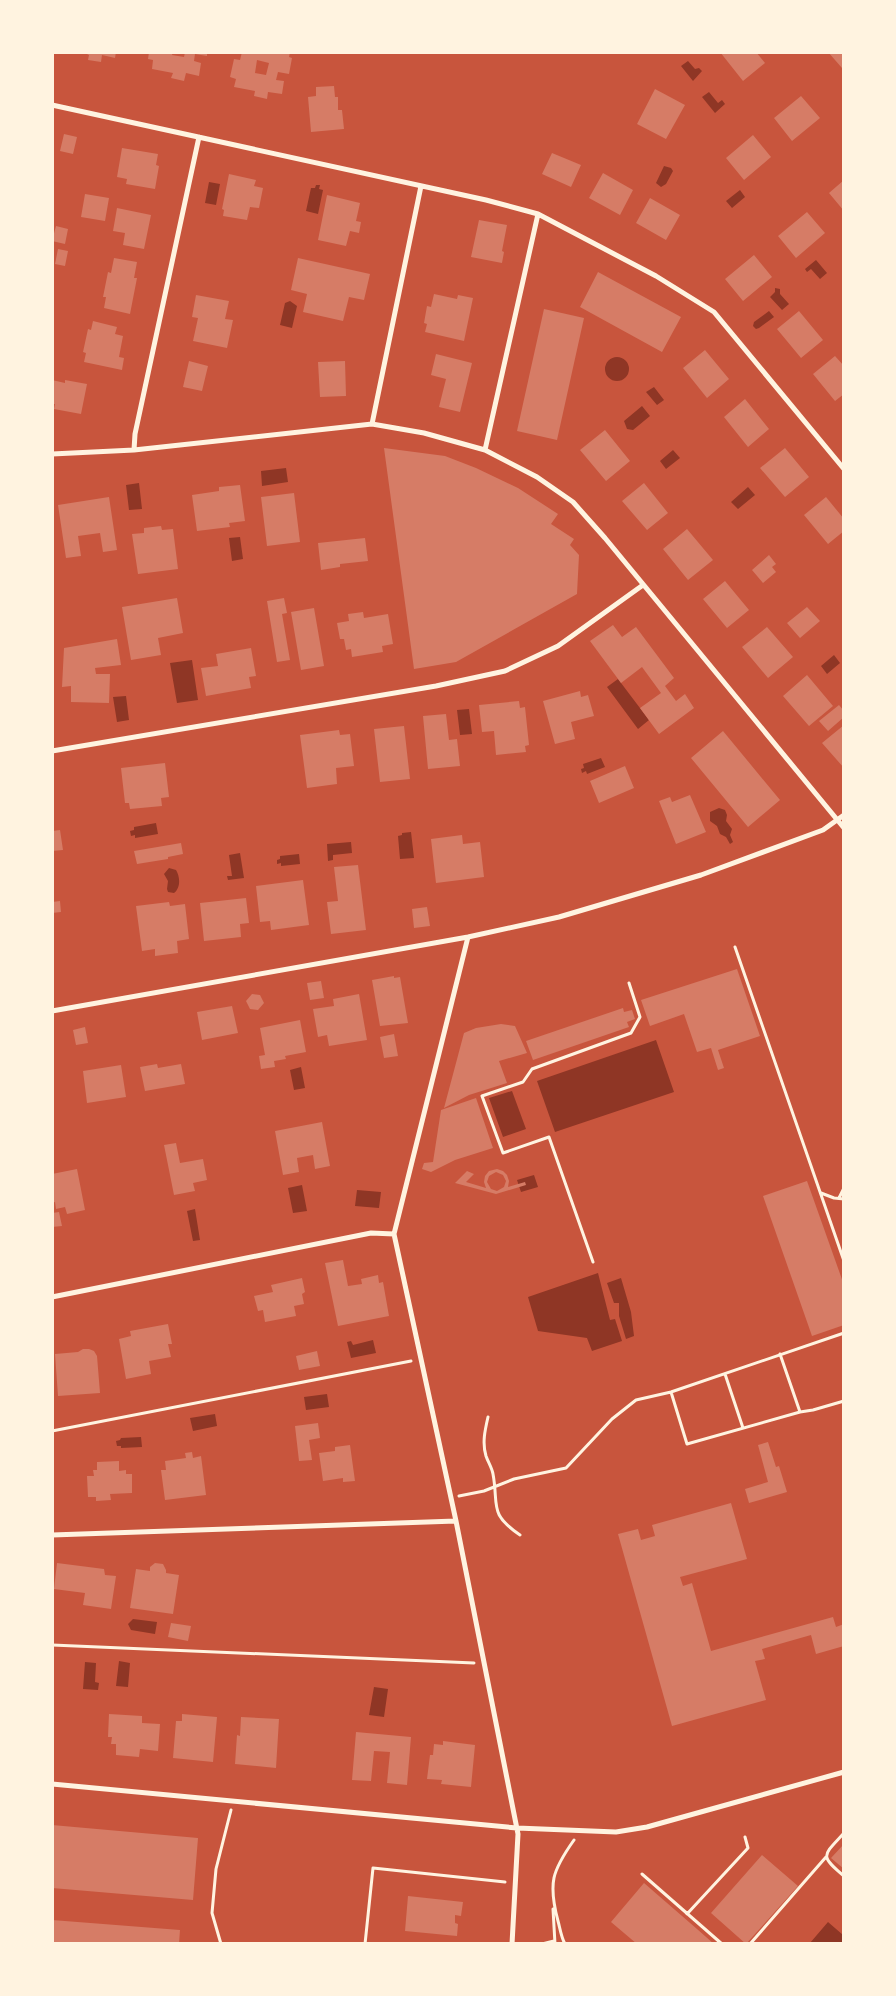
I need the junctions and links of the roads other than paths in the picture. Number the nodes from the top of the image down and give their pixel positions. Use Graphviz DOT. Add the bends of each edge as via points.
graph roads {
  1 [pos="52,105"];
  2 [pos="199,137"];
  3 [pos="421,186"];
  4 [pos="538,214"];
  5 [pos="372,424"];
  6 [pos="134,450"];
  7 [pos="485,450"];
  8 [pos="52,454"];
  9 [pos="844,469"];
  10 [pos="643,585"];
  11 [pos="52,751"];
  12 [pos="844,815"];
  13 [pos="837,820"];
  14 [pos="844,828"];
  15 [pos="468,938"];
  16 [pos="52,1011"];
  17 [pos="394,1234"];
  18 [pos="52,1297"];
  19 [pos="456,1521"];
  20 [pos="52,1535"];
  21 [pos="844,1772"];
  22 [pos="52,1784"];
  23 [pos="517,1828"];
  24 [pos="512,1944"];
  1 -- 2 [label="street"];
  2 -- 3 [label="street"];
  2 -- 6 [label="street"];
  3 -- 4 [label="street"];
  3 -- 5 [label="street"];
  4 -- 7 [label="street"];
  4 -- 9 [label="street" via="656,276 714,312"];
  5 -- 6 [label="street"];
  5 -- 7 [label="street" via="424,433"];
  6 -- 8 [label="street"];
  7 -- 10 [label="street" via="537,477 572,502"];
  10 -- 11 [label="street" via="558,646 505,671 436,686"];
  10 -- 13 [label="street"];
  12 -- 13 [label="street"];
  13 -- 14 [label="street"];
  13 -- 15 [label="street" via="823,830 701,875 559,917"];
  15 -- 16 [label="street"];
  15 -- 17 [label="street"];
  17 -- 18 [label="street" via="371,1233"];
  17 -- 19 [label="street"];
  19 -- 20 [label="street"];
  19 -- 23 [label="street"];
  21 -- 23 [label="street" via="647,1827 616,1832"];
  22 -- 23 [label="street"];
  23 -- 24 [label="street"];
}
